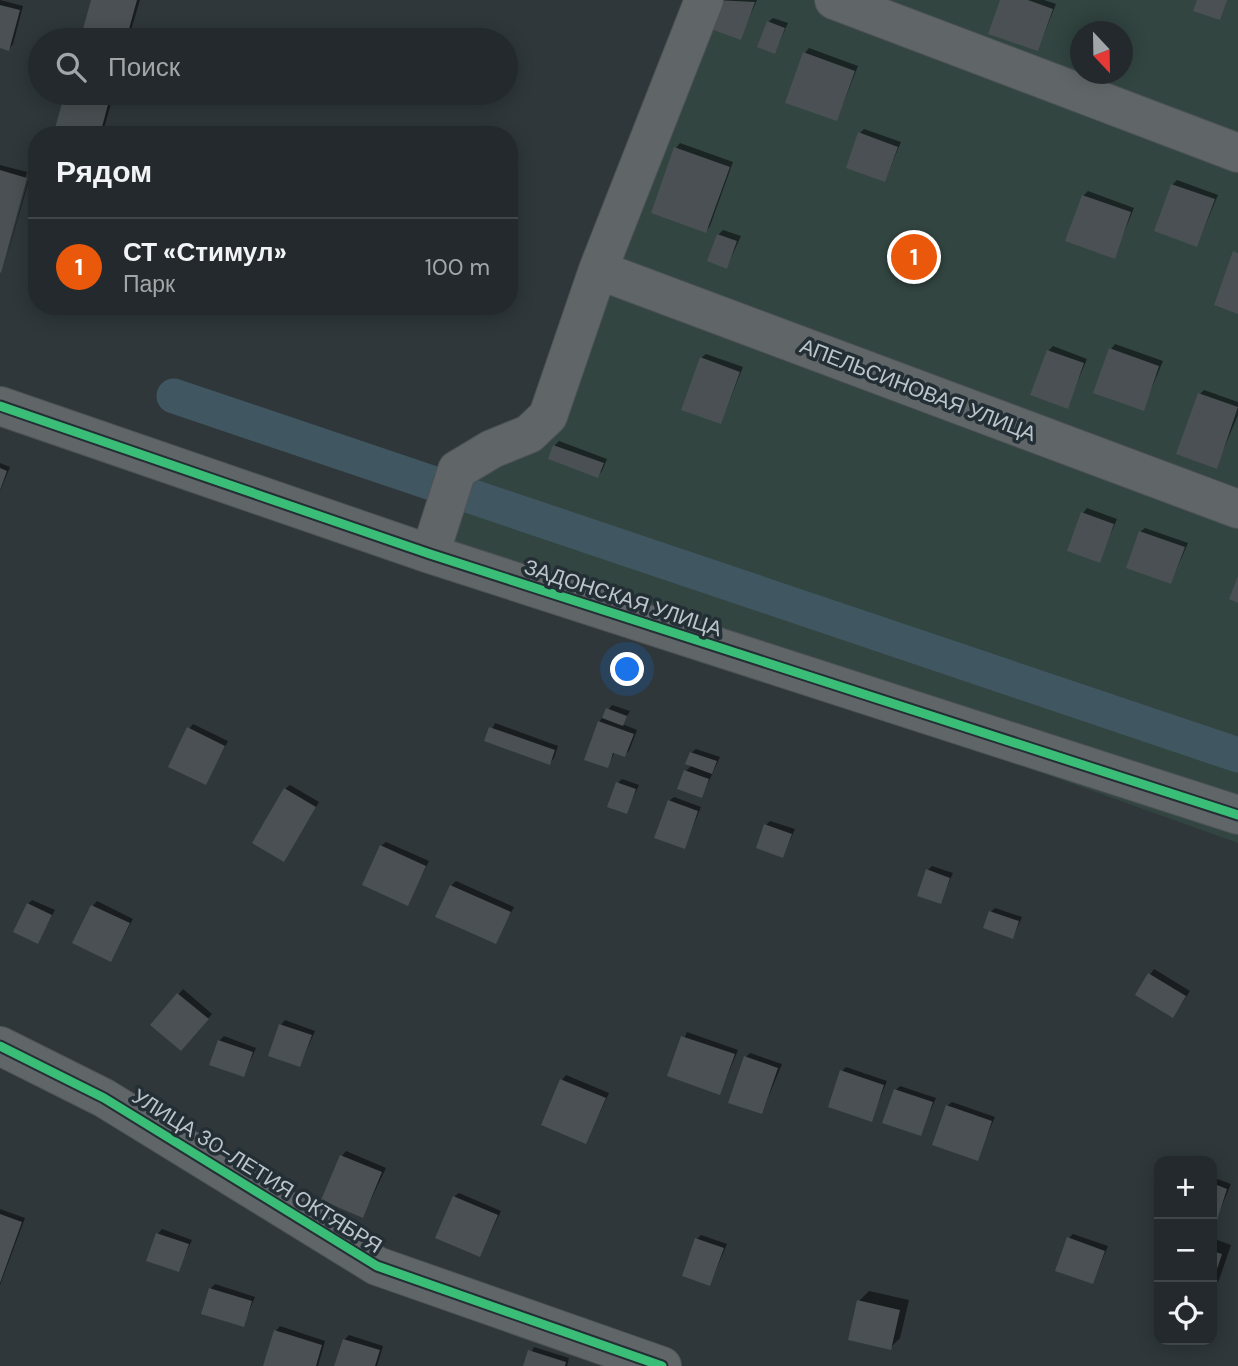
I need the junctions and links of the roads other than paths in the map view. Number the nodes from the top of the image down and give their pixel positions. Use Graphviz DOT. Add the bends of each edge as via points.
graph roads {
  1 [pos="704,0"];
  2 [pos="834,0"];
  3 [pos="1238,153"];
  4 [pos="598,270"];
  5 [pos="0,406"];
  6 [pos="1238,509"];
  7 [pos="430,554"];
  8 [pos="1238,815"];
  9 [pos="0,1046"];
  10 [pos="662,1366"];
  1 -- 4 [label="street"];
  2 -- 3 [label="street"];
  4 -- 6 [label="street, АПЕЛЬСИНОВАЯ УЛИЦА"];
  4 -- 7 [label="street" via="548,416 530,434 457,470"];
  5 -- 7 [label="street, ЗАДОНСКАЯ УЛИЦА"];
  7 -- 8 [label="street, ЗАДОНСКАЯ УЛИЦА"];
  9 -- 10 [label="street, УЛИЦА 30-ЛЕТИЯ ОКТЯБРЯ" via="104,1098 377,1266"];
}
